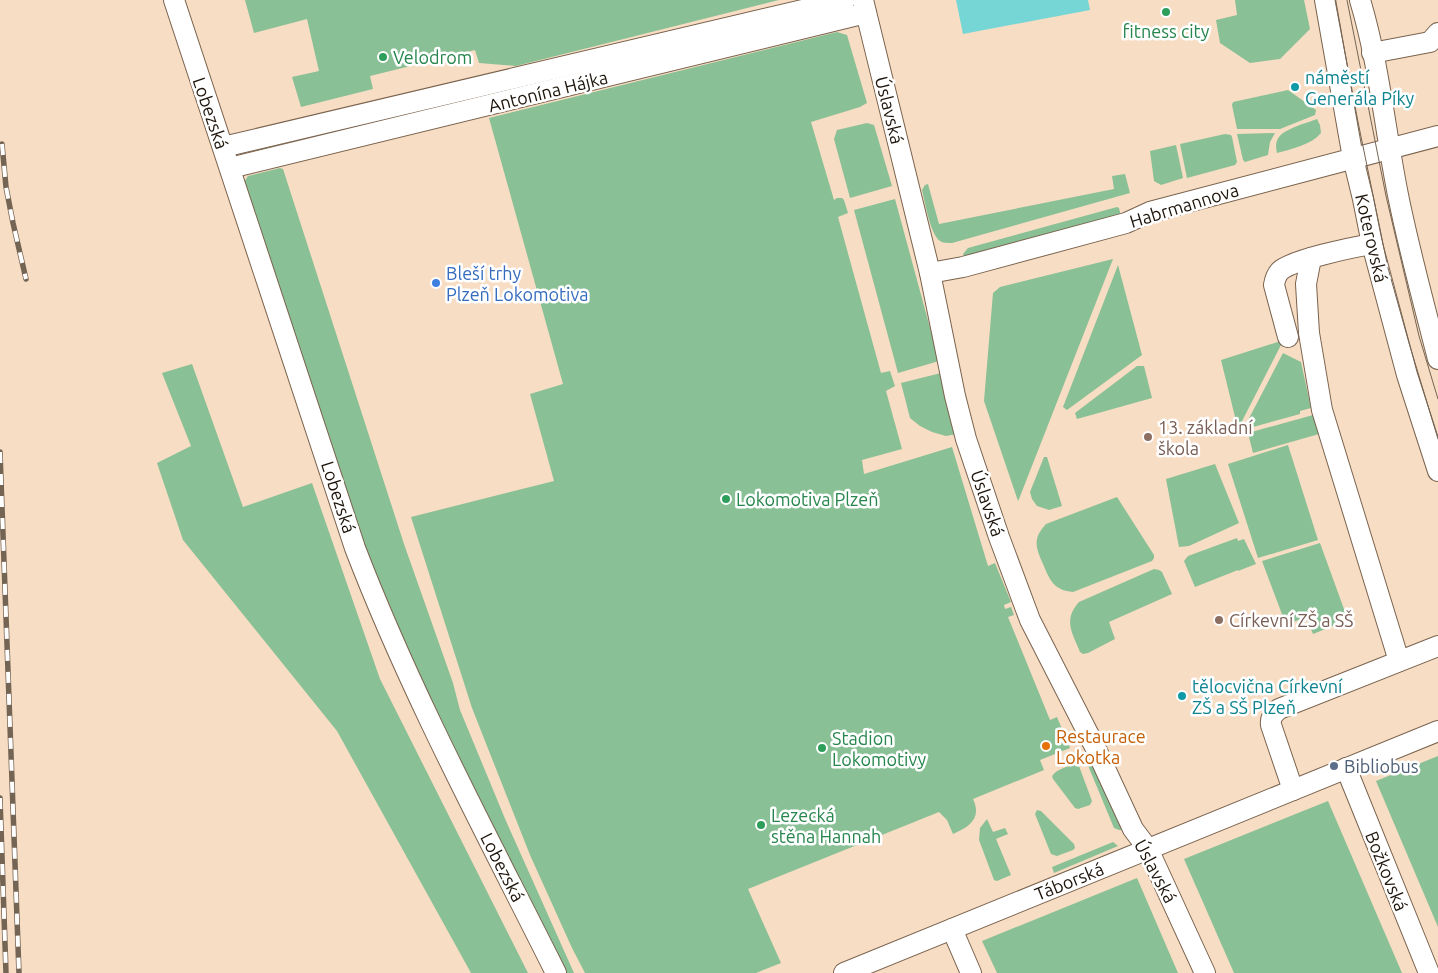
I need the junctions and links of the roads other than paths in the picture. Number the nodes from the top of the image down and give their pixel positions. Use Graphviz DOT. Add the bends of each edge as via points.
graph roads {
  1 [pos="174,0"];
  2 [pos="845,0"];
  3 [pos="1326,0"];
  4 [pos="1360,0"];
  5 [pos="864,7"];
  6 [pos="1438,33"];
  7 [pos="1372,53"];
  8 [pos="1438,136"];
  9 [pos="223,147"];
  10 [pos="1390,149"];
  11 [pos="1353,158"];
  12 [pos="230,168"];
  13 [pos="1372,244"];
  14 [pos="1311,258"];
  15 [pos="930,273"];
  16 [pos="1288,337"];
  17 [pos="1438,359"];
  18 [pos="1438,471"];
  19 [pos="1438,646"];
  20 [pos="1399,661"];
  21 [pos="1438,731"];
  22 [pos="1346,768"];
  23 [pos="1293,790"];
  24 [pos="1148,849"];
  25 [pos="952,929"];
  26 [pos="556,973"];
  27 [pos="844,973"];
  28 [pos="972,973"];
  29 [pos="1205,973"];
  30 [pos="1429,973"];
  1 -- 9 [label="street, Lobezská"];
  2 -- 9 [label="street, Antonína Hájka"];
  3 -- 11 [label="street, Koterovská"];
  4 -- 7 [label="street, Koterovská"];
  5 -- 12 [label="street, Antonína Hájka"];
  5 -- 15 [label="street, Úslavská"];
  6 -- 7 [label="street" via="1430,42"];
  7 -- 10 [label="street, Koterovská"];
  8 -- 10 [label="street, Habrmannova"];
  9 -- 12 [label="street, Lobezská"];
  10 -- 11 [label="street, Habrmannova"];
  10 -- 17 [label="street, Koterovská"];
  11 -- 13 [label="street, Koterovská"];
  11 -- 15 [label="street, Habrmannova" via="1150,212 1118,226"];
  12 -- 26 [label="street, Lobezská" via="375,600 442,748"];
  13 -- 14 [label="street"];
  13 -- 18 [label="street, Koterovská"];
  14 -- 16 [label="street" via="1286,266 1275,277 1274,285"];
  14 -- 20 [label="street" via="1306,284 1309,332 1322,410"];
  15 -- 24 [label="street, Úslavská" via="966,439 1015,581 1030,620 1133,829"];
  19 -- 20 [label="street"];
  20 -- 23 [label="street" via="1274,713 1271,725"];
  21 -- 22 [label="street, Táborská"];
  22 -- 23 [label="street, Táborská"];
  22 -- 30 [label="street, Božkovská"];
  23 -- 24 [label="street, Táborská"];
  24 -- 25 [label="street, Táborská"];
  24 -- 29 [label="street, Úslavská"];
  25 -- 27 [label="street, Táborská"];
  25 -- 28 [label="street"];
}
